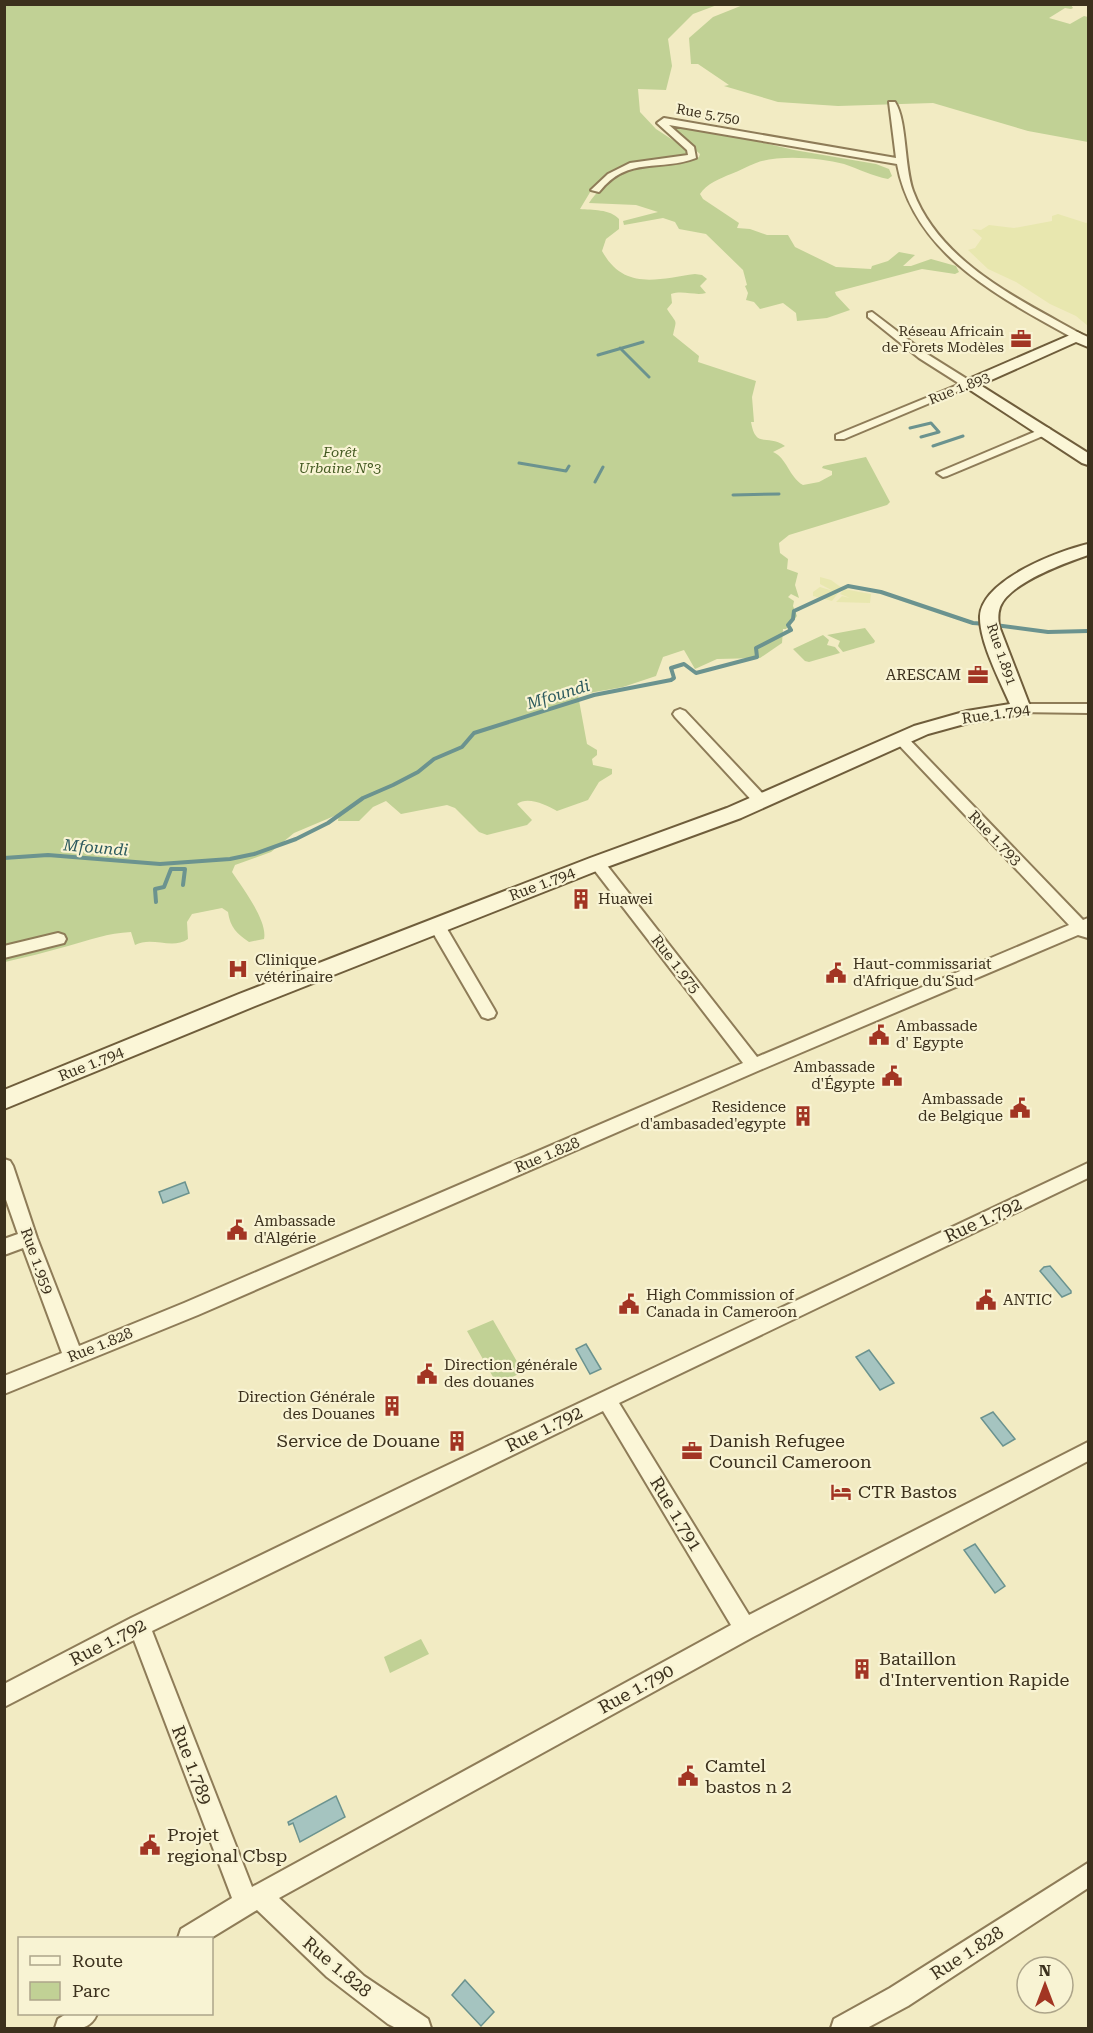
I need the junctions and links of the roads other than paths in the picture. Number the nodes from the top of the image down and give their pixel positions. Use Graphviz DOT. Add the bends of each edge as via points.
graph roads {
  1 [pos="892,104"];
  2 [pos="901,162"];
  3 [pos="596,190"];
  4 [pos="872,315"];
  5 [pos="1083,339"];
  6 [pos="969,384"];
  7 [pos="1046,431"];
  8 [pos="840,437"];
  9 [pos="1089,460"];
  10 [pos="943,473"];
  11 [pos="1089,549"];
  12 [pos="1021,709"];
  13 [pos="1089,709"];
  14 [pos="680,714"];
  15 [pos="901,739"];
  16 [pos="761,801"];
  17 [pos="597,862"];
  18 [pos="437,926"];
  19 [pos="1086,929"];
  20 [pos="58,939"];
  21 [pos="4,952"];
  22 [pos="488,1014"];
  23 [pos="754,1065"];
  24 [pos="4,1100"];
  25 [pos="4,1166"];
  26 [pos="1089,1170"];
  27 [pos="28,1238"];
  28 [pos="4,1247"];
  29 [pos="73,1356"];
  30 [pos="4,1385"];
  31 [pos="606,1399"];
  32 [pos="1089,1451"];
  33 [pos="139,1626"];
  34 [pos="745,1629"];
  35 [pos="4,1696"];
  36 [pos="1089,1875"];
  37 [pos="253,1900"];
  38 [pos="192,1937"];
  39 [pos="83,2015"];
  40 [pos="67,2028"];
  41 [pos="419,2028"];
  42 [pos="843,2028"];
  1 -- 2 [label="street"];
  2 -- 3 [label="street, Rue 5.750" via="664,121 693,156 639,163"];
  2 -- 5 [label="street" via="909,194 920,215 956,260 1010,298"];
  4 -- 6 [label="street" via="923,356"];
  5 -- 6 [label="street, Rue 1.893"];
  6 -- 7 [label="street"];
  6 -- 8 [label="street, Rue 1.893"];
  7 -- 9 [label="street"];
  7 -- 10 [label="street"];
  11 -- 12 [label="street, Rue 1.891" via="1012,583 999,595 991,624"];
  12 -- 13 [label="street, Rue 1.794"];
  12 -- 15 [label="street, Rue 1.794" via="940,724"];
  14 -- 16 [label="street"];
  15 -- 16 [label="street, Rue 1.794"];
  15 -- 19 [label="street, Rue 1.793"];
  16 -- 17 [label="street, Rue 1.794"];
  17 -- 18 [label="street, Rue 1.794"];
  17 -- 23 [label="street, Rue 1.975"];
  18 -- 22 [label="street"];
  18 -- 24 [label="street, Rue 1.794"];
  19 -- 23 [label="street, Rue 1.828"];
  20 -- 21 [label="street"];
  23 -- 29 [label="street, Rue 1.828" via="191,1309"];
  25 -- 27 [label="street, Rue 1.959"];
  26 -- 31 [label="street, Rue 1.792"];
  27 -- 28 [label="street"];
  27 -- 29 [label="street, Rue 1.959"];
  29 -- 30 [label="street, Rue 1.828"];
  31 -- 33 [label="street, Rue 1.792"];
  31 -- 34 [label="street, Rue 1.791"];
  32 -- 34 [label="street, Rue 1.790"];
  33 -- 35 [label="street, Rue 1.792"];
  33 -- 37 [label="street, Rue 1.789"];
  34 -- 37 [label="street, Rue 1.790"];
  36 -- 42 [label="street, Rue 1.828"];
  37 -- 38 [label="street, Rue 1.790"];
  37 -- 41 [label="street, Rue 1.828" via="391,2013"];
  39 -- 40 [label="street"];
}
